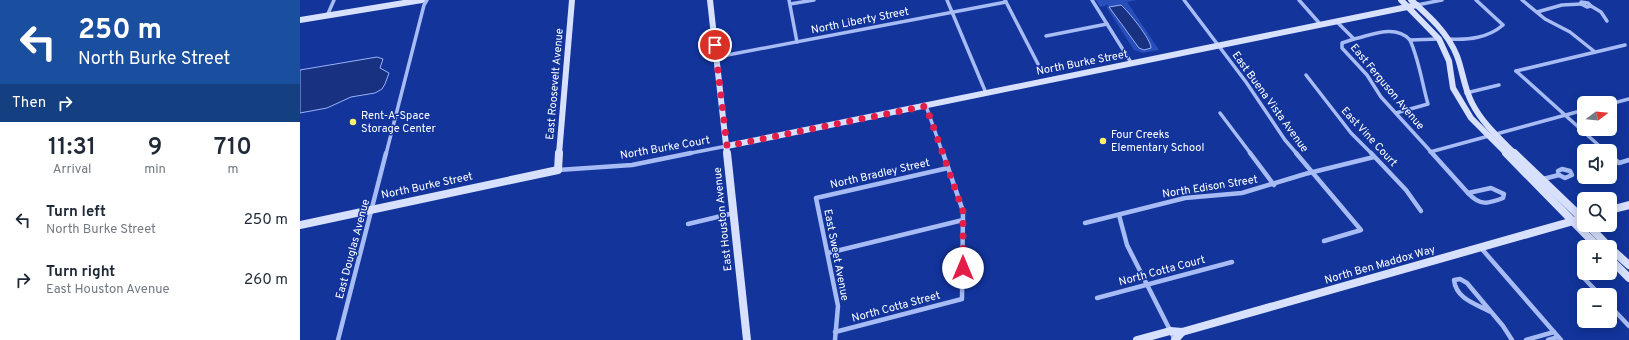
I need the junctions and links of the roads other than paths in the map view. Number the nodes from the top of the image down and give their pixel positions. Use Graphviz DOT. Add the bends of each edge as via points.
graph roads {
  1 [pos="334,0"];
  2 [pos="422,0"];
  3 [pos="427,0"];
  4 [pos="572,0"];
  5 [pos="710,0"];
  6 [pos="814,0"];
  7 [pos="946,0"];
  8 [pos="1092,0"];
  9 [pos="1184,0"];
  10 [pos="1299,0"];
  11 [pos="1401,0"];
  12 [pos="1411,0"];
  13 [pos="1442,0"];
  14 [pos="1476,0"];
  15 [pos="1522,0"];
  16 [pos="1568,0"];
  17 [pos="1006,1"];
  18 [pos="790,2"];
  19 [pos="1590,3"];
  20 [pos="1572,4"];
  21 [pos="1417,5"];
  22 [pos="1408,7"];
  23 [pos="952,12"];
  24 [pos="1537,12"];
  25 [pos="327,16"];
  26 [pos="300,20"];
  27 [pos="1606,21"];
  28 [pos="1337,22"];
  29 [pos="1107,24"];
  30 [pos="1321,25"];
  31 [pos="1046,36"];
  32 [pos="1449,39"];
  33 [pos="1354,40"];
  34 [pos="1410,40"];
  35 [pos="1439,40"];
  36 [pos="797,42"];
  37 [pos="1625,45"];
  38 [pos="1218,46"];
  39 [pos="1595,52"];
  40 [pos="717,57"];
  41 [pos="1038,64"];
  42 [pos="1132,64"];
  43 [pos="1306,75"];
  44 [pos="1499,85"];
  45 [pos="986,93"];
  46 [pos="1466,93"];
  47 [pos="1629,99"];
  48 [pos="1617,102"];
  49 [pos="926,106"];
  50 [pos="1577,112"];
  51 [pos="1220,113"];
  52 [pos="1396,113"];
  53 [pos="1566,115"];
  54 [pos="1495,133"];
  55 [pos="1487,136"];
  56 [pos="1597,144"];
  57 [pos="727,146"];
  58 [pos="1430,152"];
  59 [pos="1374,157"];
  60 [pos="1629,160"];
  61 [pos="1617,162"];
  62 [pos="948,168"];
  63 [pos="558,170"];
  64 [pos="1312,172"];
  65 [pos="1559,175"];
  66 [pos="1543,179"];
  67 [pos="1274,185"];
  68 [pos="1468,193"];
  69 [pos="816,198"];
  70 [pos="1629,205"];
  71 [pos="1617,208"];
  72 [pos="373,209"];
  73 [pos="1421,211"];
  74 [pos="1577,212"];
  75 [pos="734,213"];
  76 [pos="1119,215"];
  77 [pos="963,220"];
  78 [pos="1577,220"];
  79 [pos="1574,221"];
  80 [pos="1085,223"];
  81 [pos="688,224"];
  82 [pos="300,225"];
  83 [pos="1595,232"];
  84 [pos="1324,240"];
  85 [pos="1592,240"];
  86 [pos="1603,240"];
  87 [pos="1481,247"];
  88 [pos="828,253"];
  89 [pos="1617,254"];
  90 [pos="1232,262"];
  91 [pos="1629,265"];
  92 [pos="1617,266"];
  93 [pos="1629,278"];
  94 [pos="1586,280"];
  95 [pos="1147,284"];
  96 [pos="1593,288"];
  97 [pos="1097,298"];
  98 [pos="1491,312"];
  99 [pos="1617,313"];
  100 [pos="1629,326"];
  101 [pos="1170,330"];
  102 [pos="835,332"];
  103 [pos="1182,332"];
  104 [pos="1554,332"];
  105 [pos="1560,338"];
  106 [pos="338,340"];
  107 [pos="748,340"];
  108 [pos="835,340"];
  109 [pos="1136,340"];
  110 [pos="1175,340"];
  111 [pos="1512,340"];
  112 [pos="1526,340"];
  113 [pos="1548,340"];
  1 -- 25 [label="street"];
  2 -- 25 [label="main road"];
  3 -- 72 [label="street, East Douglas Avenue"];
  4 -- 63 [label="main road, East Roosevelt Avenue"];
  5 -- 40 [label="main road, East Houston Avenue"];
  6 -- 18 [label="street"];
  7 -- 23 [label="street"];
  8 -- 29 [label="street"];
  9 -- 38 [label="street, East Buena Vista Avenue"];
  10 -- 30 [label="street"];
  11 -- 22 [label="main road"];
  12 -- 21 [label="main road"];
  13 -- 21 [label="street, North Burke Street"];
  14 -- 32 [label="street" via="1503,25 1483,36 1461,40"];
  15 -- 24 [label="street"];
  16 -- 20 [label="street"];
  17 -- 23 [label="street, North Liberty Street"];
  17 -- 41 [label="street"];
  18 -- 36 [label="street"];
  19 -- 20 [label="street"];
  19 -- 27 [label="street" via="1601,12"];
  20 -- 24 [label="street"];
  21 -- 22 [label="main road, North Burke Street"];
  21 -- 32 [label="main road"];
  22 -- 28 [label="main road, North Burke Street"];
  22 -- 35 [label="main road"];
  23 -- 36 [label="street, North Liberty Street"];
  23 -- 45 [label="street"];
  24 -- 39 [label="street" via="1570,32"];
  25 -- 26 [label="main road"];
  28 -- 30 [label="main road, North Burke Street"];
  28 -- 33 [label="street, East Ferguson Avenue"];
  29 -- 31 [label="street"];
  29 -- 42 [label="street"];
  30 -- 38 [label="main road, North Burke Street"];
  32 -- 46 [label="main road" via="1457,56"];
  33 -- 34 [label="street" via="1395,31 1406,34"];
  33 -- 52 [label="street, East Ferguson Avenue" via="1342,43 1342,48"];
  34 -- 35 [label="street"];
  34 -- 52 [label="street" via="1417,56 1419,74 1428,103"];
  35 -- 55 [label="main road" via="1447,55 1451,82 1460,101"];
  36 -- 40 [label="street, North Liberty Street"];
  37 -- 39 [label="street"];
  38 -- 42 [label="main road, North Burke Street"];
  38 -- 64 [label="street, East Buena Vista Avenue" via="1285,140"];
  39 -- 53 [label="street" via="1516,71"];
  40 -- 57 [label="main road, East Houston Avenue"];
  42 -- 45 [label="main road, North Burke Street"];
  43 -- 59 [label="street, East Vine Court" via="1343,124"];
  44 -- 46 [label="street"];
  45 -- 49 [label="main road, North Burke Street"];
  46 -- 54 [label="main road" via="1477,112"];
  47 -- 48 [label="street"];
  49 -- 57 [label="main road, North Burke Street"];
  49 -- 62 [label="street"];
  50 -- 53 [label="street"];
  51 -- 67 [label="street"];
  52 -- 58 [label="street, East Ferguson Avenue"];
  53 -- 54 [label="street"];
  53 -- 56 [label="street"];
  54 -- 55 [label="street"];
  54 -- 66 [label="main road"];
  55 -- 58 [label="street"];
  55 -- 79 [label="main road"];
  57 -- 63 [label="street, North Burke Court" via="632,165"];
  57 -- 75 [label="main road, East Houston Avenue"];
  58 -- 68 [label="street, East Ferguson Avenue"];
  59 -- 64 [label="street, North Edison Street"];
  59 -- 73 [label="street, East Vine Court" via="1412,197"];
  60 -- 61 [label="street"];
  62 -- 69 [label="street, North Bradley Street"];
  62 -- 77 [label="street" via="961,203"];
  63 -- 72 [label="main road, North Burke Street"];
  64 -- 67 [label="street, North Edison Street"];
  64 -- 84 [label="street, East Buena Vista Avenue" via="1361,230"];
  65 -- 66 [label="street"];
  66 -- 74 [label="main road"];
  67 -- 76 [label="street, North Edison Street" via="1242,193 1185,198"];
  68 -- 68 [label="street, East Ferguson Avenue" via="1482,204 1503,198 1504,194 1490,187"];
  69 -- 88 [label="street, East Sweet Avenue"];
  70 -- 71 [label="main road"];
  72 -- 82 [label="main road, North Burke Street"];
  72 -- 106 [label="street, East Douglas Avenue"];
  75 -- 81 [label="street"];
  75 -- 107 [label="main road, East Houston Avenue"];
  76 -- 80 [label="street, North Edison Street"];
  76 -- 95 [label="street" via="1127,245"];
  77 -- 88 [label="street"];
  77 -- 102 [label="street, North Cotta Street" via="962,300"];
  78 -- 79 [label="main road, North Ben Maddox Way"];
  79 -- 85 [label="main road"];
  79 -- 87 [label="main road, North Ben Maddox Way"];
  83 -- 86 [label="main road"];
  87 -- 103 [label="main road, North Ben Maddox Way"];
  87 -- 104 [label="street"];
  88 -- 102 [label="street, East Sweet Avenue" via="838,306"];
  89 -- 91 [label="main road"];
  90 -- 95 [label="street, North Cotta Court"];
  92 -- 93 [label="main road"];
  94 -- 96 [label="street"];
  95 -- 97 [label="street, North Cotta Court"];
  95 -- 101 [label="street"];
  98 -- 98 [label="street" via="1467,283 1460,279 1454,280 1455,286 1466,300"];
  98 -- 111 [label="street"];
  99 -- 100 [label="street"];
  101 -- 103 [label="main road, North Ben Maddox Way"];
  101 -- 109 [label="main road, North Ben Maddox Way"];
  101 -- 110 [label="street"];
  102 -- 108 [label="street, East Sweet Avenue"];
  103 -- 110 [label="main road"];
  104 -- 105 [label="street"];
  104 -- 112 [label="street"];
  105 -- 113 [label="street"];
}
